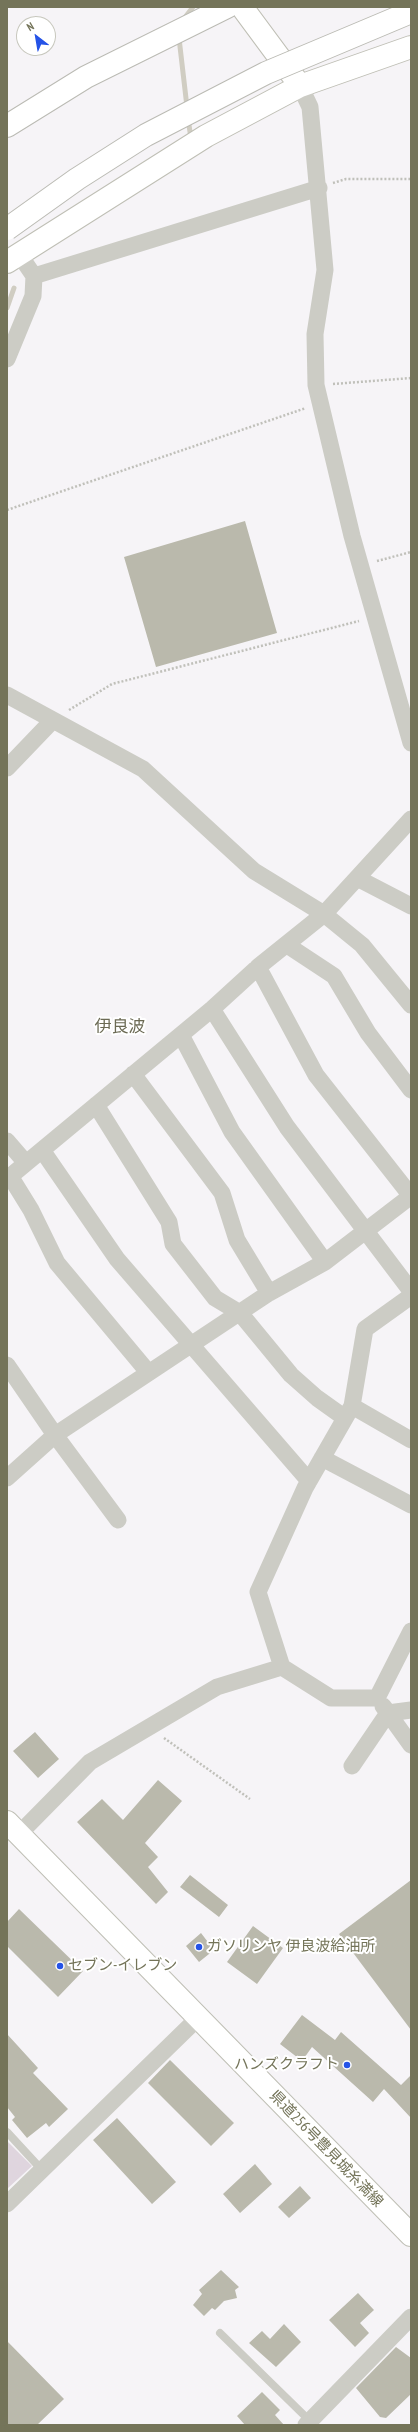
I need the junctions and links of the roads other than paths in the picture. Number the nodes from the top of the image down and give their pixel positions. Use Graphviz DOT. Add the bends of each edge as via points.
graph roads {
  1 [pos="227,7"];
  2 [pos="242,7"];
  3 [pos="411,12"];
  4 [pos="411,47"];
  5 [pos="300,86"];
  6 [pos="7,126"];
  7 [pos="319,188"];
  8 [pos="7,229"];
  9 [pos="13,258"];
  10 [pos="34,276"];
  11 [pos="7,359"];
  12 [pos="7,695"];
  13 [pos="52,720"];
  14 [pos="411,744"];
  15 [pos="7,768"];
  16 [pos="411,819"];
  17 [pos="357,878"];
  18 [pos="411,906"];
  19 [pos="324,914"];
  20 [pos="287,945"];
  21 [pos="258,968"];
  22 [pos="411,1005"];
  23 [pos="212,1009"];
  24 [pos="181,1035"];
  25 [pos="133,1074"];
  26 [pos="411,1090"];
  27 [pos="96,1105"];
  28 [pos="7,1141"];
  29 [pos="42,1150"];
  30 [pos="26,1163"];
  31 [pos="9,1177"];
  32 [pos="411,1196"];
  33 [pos="366,1230"];
  34 [pos="325,1262"];
  35 [pos="411,1291"];
  36 [pos="269,1293"];
  37 [pos="411,1296"];
  38 [pos="240,1313"];
  39 [pos="191,1345"];
  40 [pos="7,1365"];
  41 [pos="148,1372"];
  42 [pos="349,1412"];
  43 [pos="54,1435"];
  44 [pos="411,1440"];
  45 [pos="322,1458"];
  46 [pos="7,1478"];
  47 [pos="309,1481"];
  48 [pos="411,1505"];
  49 [pos="118,1520"];
  50 [pos="411,1631"];
  51 [pos="282,1667"];
  52 [pos="377,1698"];
  53 [pos="411,1710"];
  54 [pos="388,1713"];
  55 [pos="411,1745"];
  56 [pos="352,1766"];
  57 [pos="13,1828"];
  58 [pos="198,2018"];
  59 [pos="7,2132"];
  60 [pos="42,2170"];
  61 [pos="7,2204"];
  62 [pos="411,2235"];
  63 [pos="411,2317"];
  64 [pos="220,2333"];
  65 [pos="308,2423"];
  1 -- 6 [label="main road" via="132,52"];
  2 -- 5 [label="main road"];
  3 -- 8 [label="main road, bridge" via="266,73 167,124 77,179"];
  4 -- 5 [label="main road"];
  5 -- 7 [label="street" via="310,107"];
  5 -- 9 [label="main road" via="206,136"];
  7 -- 10 [label="street"];
  7 -- 14 [label="street" via="325,270 315,334 316,385 361,566"];
  9 -- 10 [label="street"];
  10 -- 11 [label="street" via="33,296"];
  12 -- 13 [label="street"];
  13 -- 15 [label="street"];
  13 -- 19 [label="street" via="143,769 254,871"];
  16 -- 17 [label="street"];
  17 -- 18 [label="street"];
  17 -- 19 [label="street"];
  19 -- 20 [label="street"];
  19 -- 22 [label="street" via="362,945"];
  20 -- 21 [label="street"];
  20 -- 26 [label="street" via="334,976 368,1033"];
  21 -- 23 [label="street"];
  21 -- 32 [label="street" via="316,1075"];
  23 -- 24 [label="street"];
  23 -- 33 [label="street" via="287,1127"];
  24 -- 25 [label="street"];
  24 -- 34 [label="street" via="232,1132"];
  25 -- 27 [label="street"];
  25 -- 36 [label="street" via="222,1193 237,1240"];
  27 -- 29 [label="street"];
  27 -- 38 [label="street" via="169,1222 173,1244 215,1298"];
  28 -- 30 [label="street"];
  29 -- 30 [label="street"];
  29 -- 39 [label="street" via="117,1259"];
  30 -- 31 [label="street"];
  31 -- 41 [label="street" via="31,1210 57,1263"];
  32 -- 33 [label="street"];
  33 -- 34 [label="street"];
  33 -- 35 [label="street"];
  34 -- 36 [label="street"];
  36 -- 38 [label="street"];
  37 -- 42 [label="street" via="365,1329"];
  38 -- 39 [label="street"];
  38 -- 42 [label="street" via="291,1375 317,1398"];
  39 -- 41 [label="street"];
  39 -- 47 [label="street"];
  40 -- 43 [label="street"];
  41 -- 43 [label="street"];
  42 -- 44 [label="street"];
  42 -- 45 [label="street"];
  43 -- 46 [label="street"];
  43 -- 49 [label="street"];
  45 -- 47 [label="street"];
  45 -- 48 [label="street"];
  47 -- 51 [label="street" via="258,1592"];
  50 -- 52 [label="street"];
  51 -- 52 [label="street" via="331,1698"];
  51 -- 57 [label="street" via="217,1687 90,1762"];
  52 -- 54 [label="street"];
  53 -- 54 [label="street"];
  54 -- 55 [label="street"];
  54 -- 56 [label="street"];
  57 -- 58 [label="main road, 県道256号豊見城糸満線"];
  58 -- 60 [label="street"];
  58 -- 62 [label="main road, 県道256号豊見城糸満線"];
  59 -- 60 [label="lane"];
  60 -- 61 [label="street"];
  63 -- 65 [label="street"];
  64 -- 65 [label="lane"];
}
